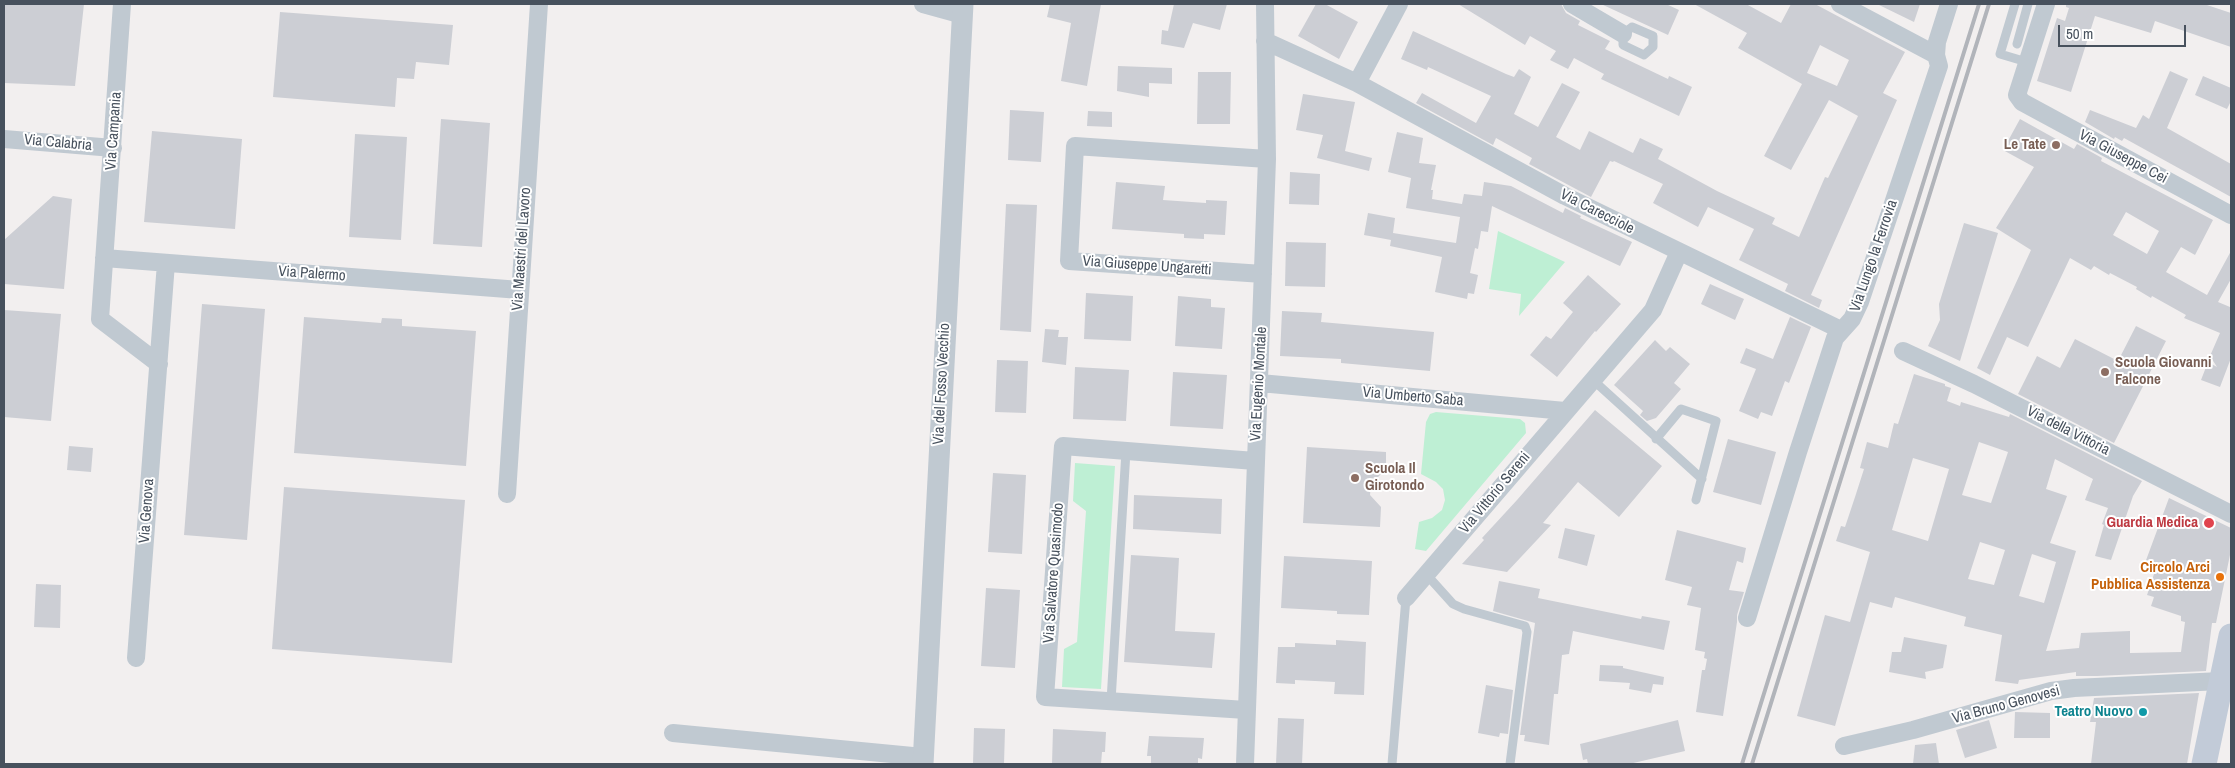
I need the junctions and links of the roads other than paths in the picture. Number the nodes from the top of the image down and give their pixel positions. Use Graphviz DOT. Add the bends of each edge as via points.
graph roads {
  1 [pos="122,4"];
  2 [pos="539,4"];
  3 [pos="923,4"];
  4 [pos="1265,4"];
  5 [pos="1399,4"];
  6 [pos="1572,4"];
  7 [pos="1949,4"];
  8 [pos="2015,4"];
  9 [pos="2028,4"];
  10 [pos="2046,4"];
  11 [pos="1846,7"];
  12 [pos="963,9"];
  13 [pos="1622,34"];
  14 [pos="1266,41"];
  15 [pos="2017,44"];
  16 [pos="1930,49"];
  17 [pos="2027,62"];
  18 [pos="1357,83"];
  19 [pos="4,139"];
  20 [pos="112,148"];
  21 [pos="1267,159"];
  22 [pos="2231,215"];
  23 [pos="1679,252"];
  24 [pos="104,258"];
  25 [pos="166,263"];
  26 [pos="1263,274"];
  27 [pos="520,290"];
  28 [pos="1841,330"];
  29 [pos="1903,351"];
  30 [pos="159,364"];
  31 [pos="1593,380"];
  32 [pos="1260,383"];
  33 [pos="1565,411"];
  34 [pos="1656,439"];
  35 [pos="1126,451"];
  36 [pos="1255,461"];
  37 [pos="1702,479"];
  38 [pos="507,494"];
  39 [pos="1696,500"];
  40 [pos="2231,514"];
  41 [pos="1426,574"];
  42 [pos="1406,598"];
  43 [pos="1747,618"];
  44 [pos="2231,636"];
  45 [pos="136,658"];
  46 [pos="2226,682"];
  47 [pos="1111,701"];
  48 [pos="1246,710"];
  49 [pos="673,733"];
  50 [pos="1844,746"];
  51 [pos="923,761"];
  52 [pos="1245,764"];
  53 [pos="1392,764"];
  54 [pos="1510,764"];
  55 [pos="2204,764"];
  1 -- 20 [label="street, Via Campania"];
  2 -- 27 [label="street, Via Maestri del Lavoro"];
  3 -- 12 [label="street"];
  4 -- 14 [label="street, Via Eugenio Montale"];
  5 -- 18 [label="street"];
  6 -- 13 [label="street"];
  7 -- 16 [label="street, Via Lungo la Ferrovia" via="1937,42"];
  8 -- 17 [label="lane" via="2000,54"];
  9 -- 15 [label="lane"];
  10 -- 17 [label="street"];
  11 -- 16 [label="street"];
  12 -- 51 [label="street, Via del Fosso Vecchio"];
  14 -- 18 [label="street, Via Carecciole"];
  14 -- 21 [label="street, Via Eugenio Montale"];
  16 -- 28 [label="street, Via Lungo la Ferrovia" via="1939,66 1860,302 1852,319"];
  17 -- 22 [label="street, Via Giuseppe Cei" via="2017,95 2022,102"];
  18 -- 23 [label="street, Via Carecciole" via="1565,196"];
  19 -- 20 [label="street, Via Calabria"];
  20 -- 24 [label="street, Via Campania"];
  21 -- 26 [label="street, Via Eugenio Montale"];
  21 -- 26 [label="street, Via Giuseppe Ungaretti" via="1075,146 1069,261"];
  23 -- 28 [label="street, Via Carecciole"];
  23 -- 31 [label="street, Via Vittorio Sereni" via="1652,310"];
  24 -- 25 [label="street, Via Palermo"];
  24 -- 30 [label="street" via="100,318"];
  25 -- 27 [label="street, Via Palermo"];
  25 -- 30 [label="street, Via Genova"];
  26 -- 32 [label="street, Via Eugenio Montale"];
  27 -- 38 [label="street, Via Maestri del Lavoro"];
  28 -- 43 [label="street, Via Lungo la Ferrovia" via="1835,338 1801,442"];
  29 -- 40 [label="street, Via della Vittoria"];
  30 -- 45 [label="street, Via Genova"];
  31 -- 33 [label="street, Via Vittorio Sereni"];
  31 -- 34 [label="lane"];
  32 -- 33 [label="street, Via Umberto Saba"];
  32 -- 36 [label="street, Via Eugenio Montale"];
  33 -- 41 [label="street, Via Vittorio Sereni"];
  34 -- 37 [label="lane"];
  34 -- 37 [label="lane" via="1681,409 1716,421"];
  35 -- 36 [label="street, Via Salvatore Quasimodo"];
  35 -- 47 [label="lane"];
  35 -- 47 [label="street, Via Salvatore Quasimodo" via="1063,446 1045,697"];
  36 -- 48 [label="street, Via Eugenio Montale"];
  37 -- 39 [label="lane"];
  41 -- 42 [label="street, Via Vittorio Sereni"];
  41 -- 54 [label="lane" via="1453,604 1524,626 1527,632"];
  42 -- 53 [label="lane, Via Vittorio Sereni"];
  44 -- 46 [label="main road"];
  46 -- 50 [label="street, Via Bruno Genovesi" via="2051,691"];
  46 -- 55 [label="main road"];
  47 -- 48 [label="street, Via Salvatore Quasimodo"];
  48 -- 52 [label="street, Via Eugenio Montale"];
  49 -- 51 [label="street"];
}
